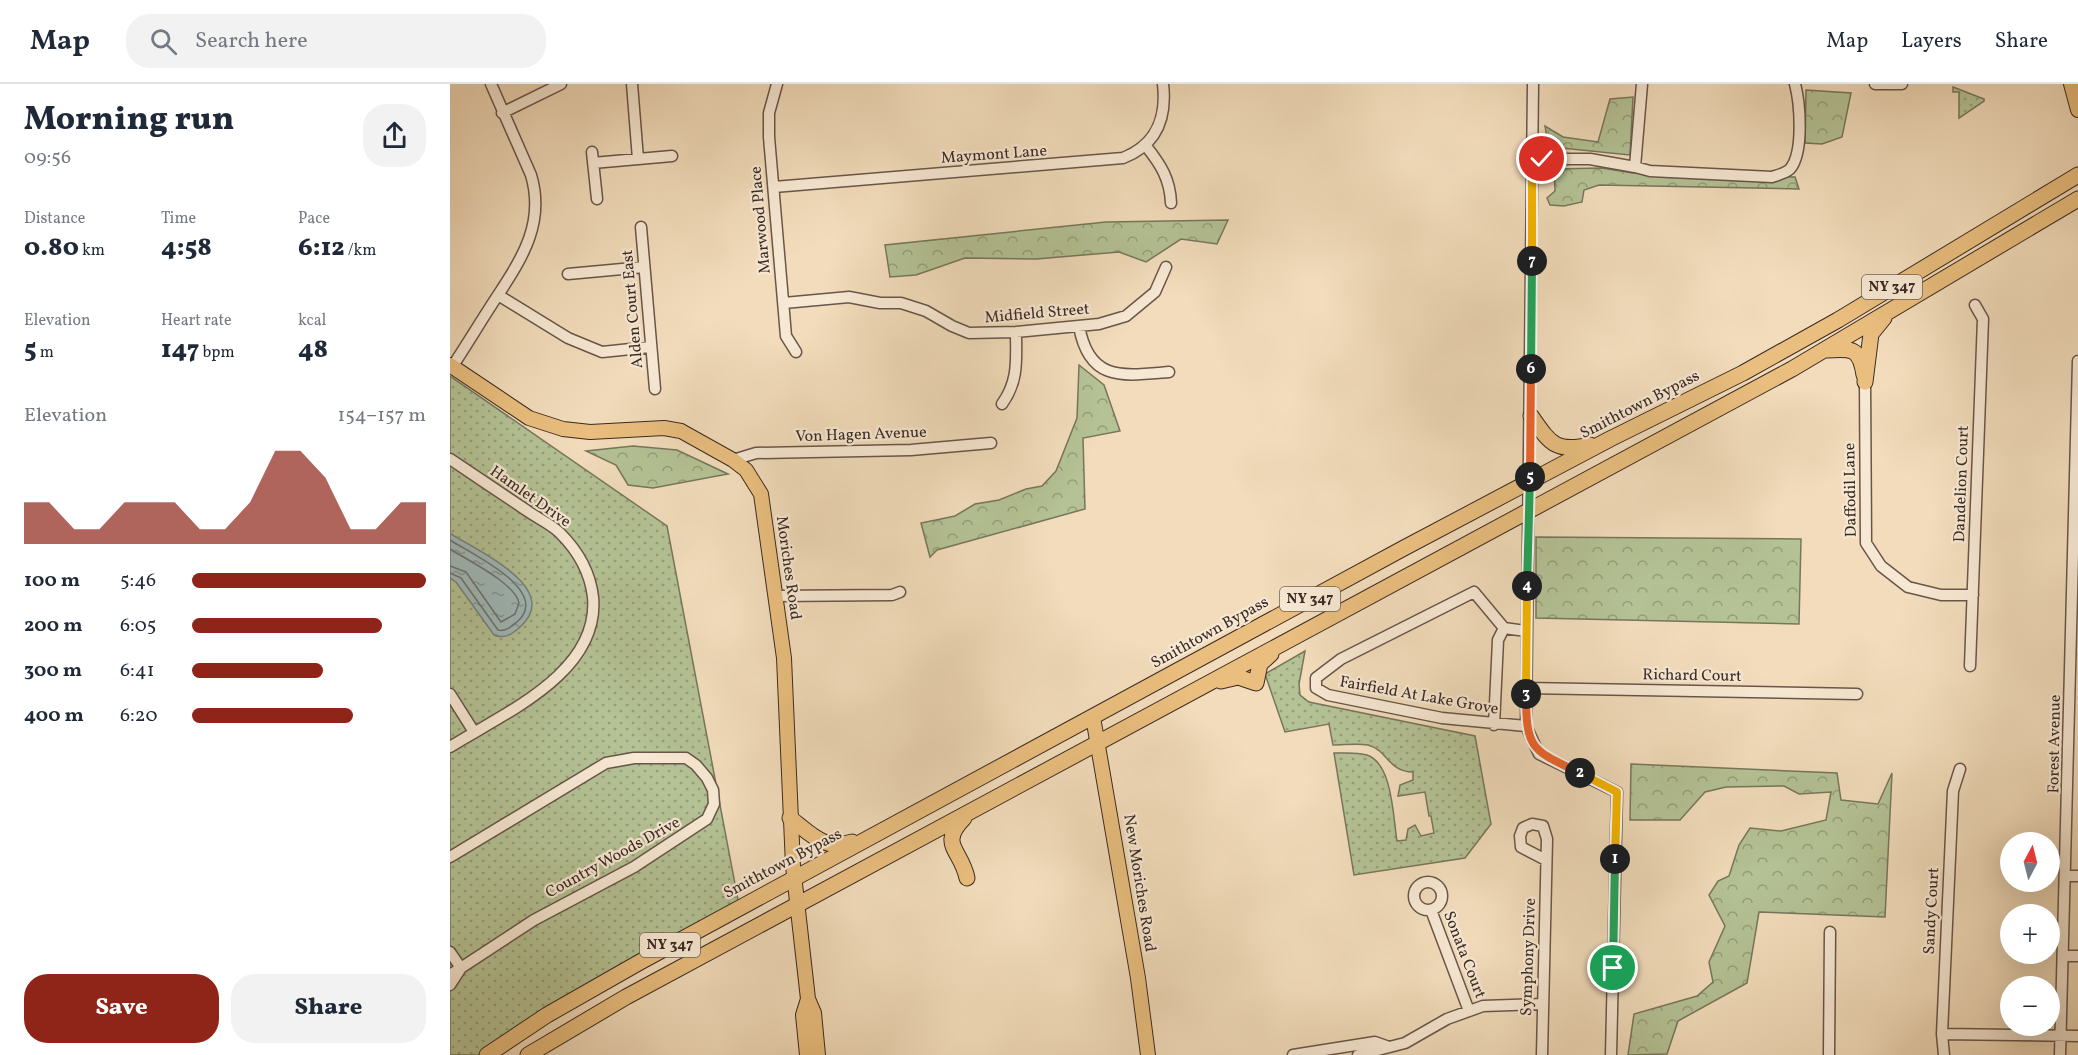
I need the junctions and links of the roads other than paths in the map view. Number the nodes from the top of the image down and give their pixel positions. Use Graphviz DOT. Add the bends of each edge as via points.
graph roads {
  1 [pos="491,84"];
  2 [pos="561,84"];
  3 [pos="632,84"];
  4 [pos="777,84"];
  5 [pos="1163,84"];
  6 [pos="1533,84"];
  7 [pos="1642,84"];
  8 [pos="1795,84"];
  9 [pos="1875,84"];
  10 [pos="1902,84"];
  11 [pos="2071,84"];
  12 [pos="2078,110"];
  13 [pos="502,113"];
  14 [pos="1146,146"];
  15 [pos="672,156"];
  16 [pos="638,159"];
  17 [pos="1532,159"];
  18 [pos="1635,166"];
  19 [pos="2078,175"];
  20 [pos="774,187"];
  21 [pos="597,199"];
  22 [pos="2078,199"];
  23 [pos="1171,203"];
  24 [pos="641,227"];
  25 [pos="644,267"];
  26 [pos="1166,267"];
  27 [pos="568,273"];
  28 [pos="498,295"];
  29 [pos="784,303"];
  30 [pos="1975,304"];
  31 [pos="1891,310"];
  32 [pos="1079,326"];
  33 [pos="1016,332"];
  34 [pos="650,346"];
  35 [pos="1824,350"];
  36 [pos="796,352"];
  37 [pos="2078,361"];
  38 [pos="451,366"];
  39 [pos="1169,372"];
  40 [pos="2078,375"];
  41 [pos="1865,382"];
  42 [pos="655,389"];
  43 [pos="1002,404"];
  44 [pos="1531,416"];
  45 [pos="1610,439"];
  46 [pos="991,443"];
  47 [pos="450,459"];
  48 [pos="733,460"];
  49 [pos="1530,482"];
  50 [pos="1529,509"];
  51 [pos="2076,586"];
  52 [pos="900,592"];
  53 [pos="1973,595"];
  54 [pos="775,596"];
  55 [pos="1504,628"];
  56 [pos="1526,631"];
  57 [pos="1292,637"];
  58 [pos="1970,666"];
  59 [pos="1198,687"];
  60 [pos="1526,688"];
  61 [pos="450,694"];
  62 [pos="1857,694"];
  63 [pos="1093,717"];
  64 [pos="1494,725"];
  65 [pos="1526,726"];
  66 [pos="474,732"];
  67 [pos="1099,741"];
  68 [pos="450,747"];
  69 [pos="1960,770"];
  70 [pos="2073,798"];
  71 [pos="972,810"];
  72 [pos="790,818"];
  73 [pos="878,833"];
  74 [pos="915,841"];
  75 [pos="450,858"];
  76 [pos="1546,860"];
  77 [pos="2066,876"];
  78 [pos="2078,876"];
  79 [pos="795,878"];
  80 [pos="798,904"];
  81 [pos="1431,910"];
  82 [pos="1830,933"];
  83 [pos="450,952"];
  84 [pos="2064,956"];
  85 [pos="2078,956"];
  86 [pos="461,968"];
  87 [pos="450,975"];
  88 [pos="450,985"];
  89 [pos="808,999"];
  90 [pos="1543,1004"];
  91 [pos="1469,1011"];
  92 [pos="1942,1034"];
  93 [pos="2000,1035"];
  94 [pos="2060,1036"];
  95 [pos="2078,1036"];
  96 [pos="1390,1051"];
  97 [pos="487,1055"];
  98 [pos="528,1055"];
  99 [pos="807,1055"];
  100 [pos="818,1055"];
  101 [pos="1148,1055"];
  102 [pos="1293,1055"];
  103 [pos="1358,1055"];
  104 [pos="1542,1055"];
  105 [pos="1611,1055"];
  106 [pos="1829,1055"];
  107 [pos="1944,1055"];
  108 [pos="2060,1055"];
  1 -- 13 [label="street"];
  2 -- 13 [label="street"];
  3 -- 16 [label="street"];
  4 -- 20 [label="street, Marwood Place" via="769,113"];
  5 -- 14 [label="street" via="1163,115"];
  6 -- 17 [label="street"];
  7 -- 18 [label="street"];
  8 -- 18 [label="street" via="1800,107 1798,143 1790,169 1772,177 1650,171"];
  9 -- 10 [label="street"];
  11 -- 12 [label="main road"];
  13 -- 28 [label="street" via="535,186 536,215 526,250"];
  14 -- 20 [label="street, Maymont Lane" via="1113,160"];
  14 -- 23 [label="street" via="1165,172"];
  15 -- 16 [label="street"];
  16 -- 21 [label="street" via="593,157"];
  17 -- 18 [label="street" via="1590,159"];
  17 -- 44 [label="street"];
  19 -- 45 [label="highway, Smithtown Bypass / NY 347" via="1811,336"];
  20 -- 29 [label="street, Marwood Place"];
  22 -- 31 [label="highway, NY 347"];
  24 -- 25 [label="street, Alden Court East"];
  25 -- 27 [label="street"];
  25 -- 34 [label="street, Alden Court East"];
  26 -- 32 [label="street, Midfield Street" via="1155,292 1134,311 1109,322"];
  28 -- 34 [label="street" via="568,338 602,352"];
  28 -- 38 [label="street"];
  29 -- 33 [label="street, Midfield Street" via="849,297 901,303 918,307 969,333"];
  29 -- 36 [label="street, Marwood Place" via="786,336"];
  30 -- 53 [label="street, Dandelion Court" via="1983,319"];
  31 -- 35 [label="highway, NY 347"];
  31 -- 41 [label="highway" via="1871,334"];
  32 -- 33 [label="street, Midfield Street"];
  32 -- 39 [label="street" via="1083,346 1098,366 1126,375"];
  33 -- 43 [label="street" via="1013,388"];
  34 -- 42 [label="street, Alden Court East"];
  35 -- 41 [label="highway" via="1855,352 1862,362"];
  35 -- 50 [label="highway, NY 347"];
  37 -- 40 [label="street, Forest Avenue"];
  38 -- 48 [label="main road, Moriches Road" via="529,418 563,429 590,432 664,428 681,431"];
  40 -- 51 [label="street, Forest Avenue"];
  41 -- 53 [label="street, Daffodil Lane" via="1866,543 1881,566 1908,587 1941,595"];
  44 -- 45 [label="highway" via="1548,439 1562,448"];
  44 -- 49 [label="street"];
  45 -- 49 [label="highway, Smithtown Bypass / NY 347"];
  46 -- 48 [label="street, Von Hagen Avenue" via="911,450 756,453"];
  47 -- 66 [label="street, Hamlet Drive" via="559,532 581,558 591,582 594,607 592,625 578,655 552,682"];
  48 -- 54 [label="main road, Moriches Road" via="746,470 761,494"];
  49 -- 50 [label="street"];
  49 -- 63 [label="highway, Smithtown Bypass / NY 347"];
  50 -- 56 [label="street"];
  50 -- 57 [label="highway, NY 347"];
  51 -- 70 [label="street, Forest Avenue"];
  52 -- 54 [label="street"];
  53 -- 58 [label="street, Dandelion Court"];
  54 -- 72 [label="main road, Moriches Road" via="784,658"];
  55 -- 56 [label="street"];
  55 -- 64 [label="street" via="1498,640"];
  55 -- 64 [label="street, Fairfield At Lake Grove" via="1474,592 1341,659 1316,678 1316,688 1328,695"];
  56 -- 60 [label="street"];
  57 -- 59 [label="highway, NY 347"];
  57 -- 59 [label="highway" via="1260,664 1256,683 1235,677"];
  59 -- 67 [label="highway, NY 347"];
  60 -- 62 [label="street, Richard Court"];
  60 -- 65 [label="street"];
  61 -- 66 [label="street"];
  63 -- 67 [label="main road, New Moriches Road"];
  63 -- 73 [label="highway, Smithtown Bypass / NY 347"];
  64 -- 65 [label="street, Fairfield At Lake Grove"];
  65 -- 105 [label="street" via="1539,754 1617,792"];
  66 -- 68 [label="street, Hamlet Drive"];
  67 -- 71 [label="highway, NY 347"];
  67 -- 101 [label="main road, New Moriches Road"];
  69 -- 92 [label="street, Sandy Court" via="1953,791"];
  70 -- 77 [label="street, Forest Avenue"];
  71 -- 74 [label="highway, NY 347"];
  71 -- 74 [label="highway" via="950,835 967,878 940,841"];
  72 -- 73 [label="highway" via="816,840 830,845"];
  72 -- 79 [label="main road, Moriches Road"];
  73 -- 79 [label="highway, Smithtown Bypass / NY 347"];
  74 -- 80 [label="highway, NY 347"];
  75 -- 86 [label="street, Country Woods Drive" via="606,763 634,758 686,758 707,778 713,790 714,804 707,819 693,830 634,867 534,920"];
  76 -- 90 [label="street, Symphony Drive"];
  77 -- 78 [label="street"];
  77 -- 84 [label="street, Forest Avenue"];
  79 -- 80 [label="main road, Moriches Road"];
  79 -- 97 [label="highway, Smithtown Bypass / NY 347" via="592,988"];
  80 -- 89 [label="main road, Moriches Road"];
  80 -- 98 [label="highway, NY 347"];
  81 -- 91 [label="street, Sonata Court"];
  82 -- 106 [label="street"];
  83 -- 86 [label="street"];
  84 -- 85 [label="street"];
  84 -- 94 [label="street, Forest Avenue"];
  86 -- 87 [label="street, Country Woods Drive"];
  86 -- 88 [label="street, Country Woods Drive"];
  89 -- 99 [label="main road, Moriches Road" via="803,1016"];
  89 -- 100 [label="main road, Moriches Road" via="814,1013"];
  90 -- 91 [label="street" via="1483,1006"];
  90 -- 104 [label="street, Symphony Drive"];
  91 -- 96 [label="street" via="1447,1018"];
  92 -- 93 [label="street"];
  92 -- 107 [label="street, Sandy Court"];
  94 -- 95 [label="street"];
  94 -- 108 [label="street, Forest Avenue"];
  96 -- 102 [label="street" via="1375,1042"];
  96 -- 103 [label="street"];
}
